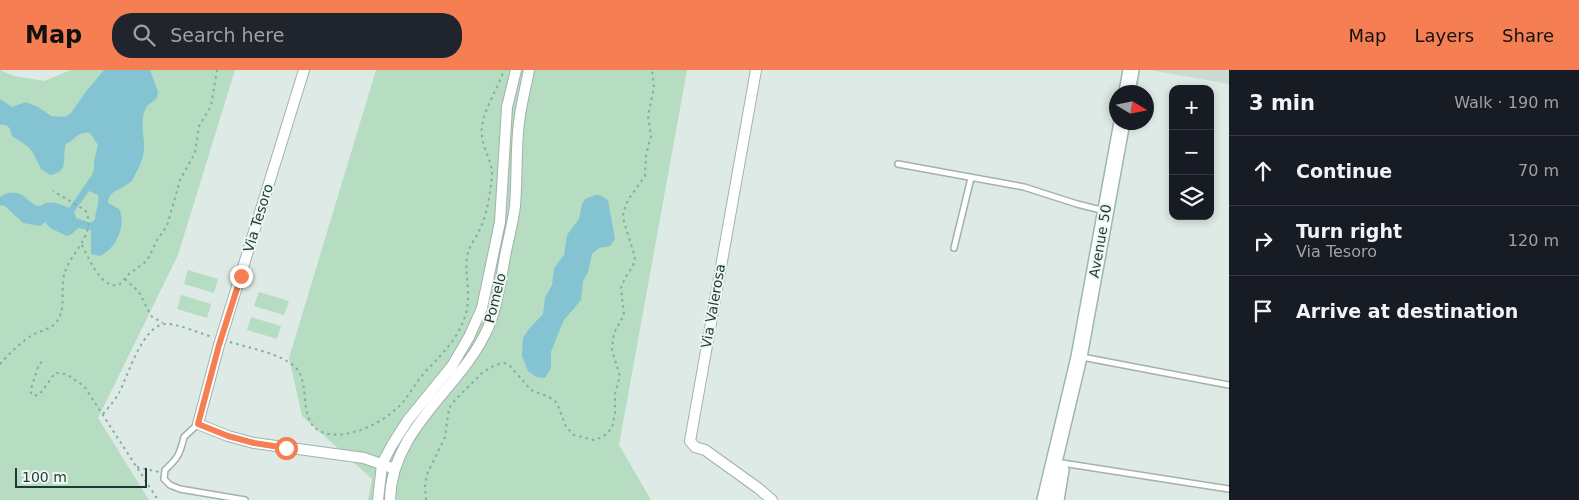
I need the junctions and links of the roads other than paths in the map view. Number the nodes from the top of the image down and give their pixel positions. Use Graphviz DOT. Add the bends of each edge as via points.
graph roads {
  1 [pos="304,70"];
  2 [pos="516,70"];
  3 [pos="530,70"];
  4 [pos="756,70"];
  5 [pos="1131,70"];
  6 [pos="1128,85"];
  7 [pos="1121,130"];
  8 [pos="898,164"];
  9 [pos="970,178"];
  10 [pos="1106,211"];
  11 [pos="954,248"];
  12 [pos="1078,358"];
  13 [pos="1229,385"];
  14 [pos="198,424"];
  15 [pos="1062,463"];
  16 [pos="382,464"];
  17 [pos="395,469"];
  18 [pos="1229,489"];
  19 [pos="245,500"];
  20 [pos="378,500"];
  21 [pos="390,500"];
  22 [pos="772,500"];
  23 [pos="1045,500"];
  24 [pos="1056,500"];
  1 -- 14 [label="street, Via Tesoro" via="220,340"];
  2 -- 16 [label="street, Pomelo" via="507,107 500,222 482,308 470,337 452,366 408,420"];
  3 -- 17 [label="street, Pomelo" via="518,132 515,206 498,298 489,327 461,372 417,424"];
  4 -- 22 [label="street, Via Valerosa" via="690,441 694,447 705,450"];
  5 -- 6 [label="main road"];
  7 -- 10 [label="main road, Avenue 50"];
  8 -- 9 [label="lane"];
  9 -- 10 [label="lane" via="1024,186"];
  9 -- 11 [label="lane"];
  10 -- 12 [label="main road, Avenue 50"];
  12 -- 13 [label="lane"];
  12 -- 15 [label="main road, Avenue 50"];
  12 -- 23 [label="main road, Avenue 50"];
  14 -- 16 [label="street" via="254,443 364,458"];
  14 -- 19 [label="lane" via="184,437 182,451 164,473 164,479 180,489"];
  15 -- 18 [label="lane"];
  15 -- 24 [label="main road, Avenue 50"];
  16 -- 17 [label="street"];
  16 -- 20 [label="street, Pomelo"];
  17 -- 21 [label="street, Pomelo"];
}
